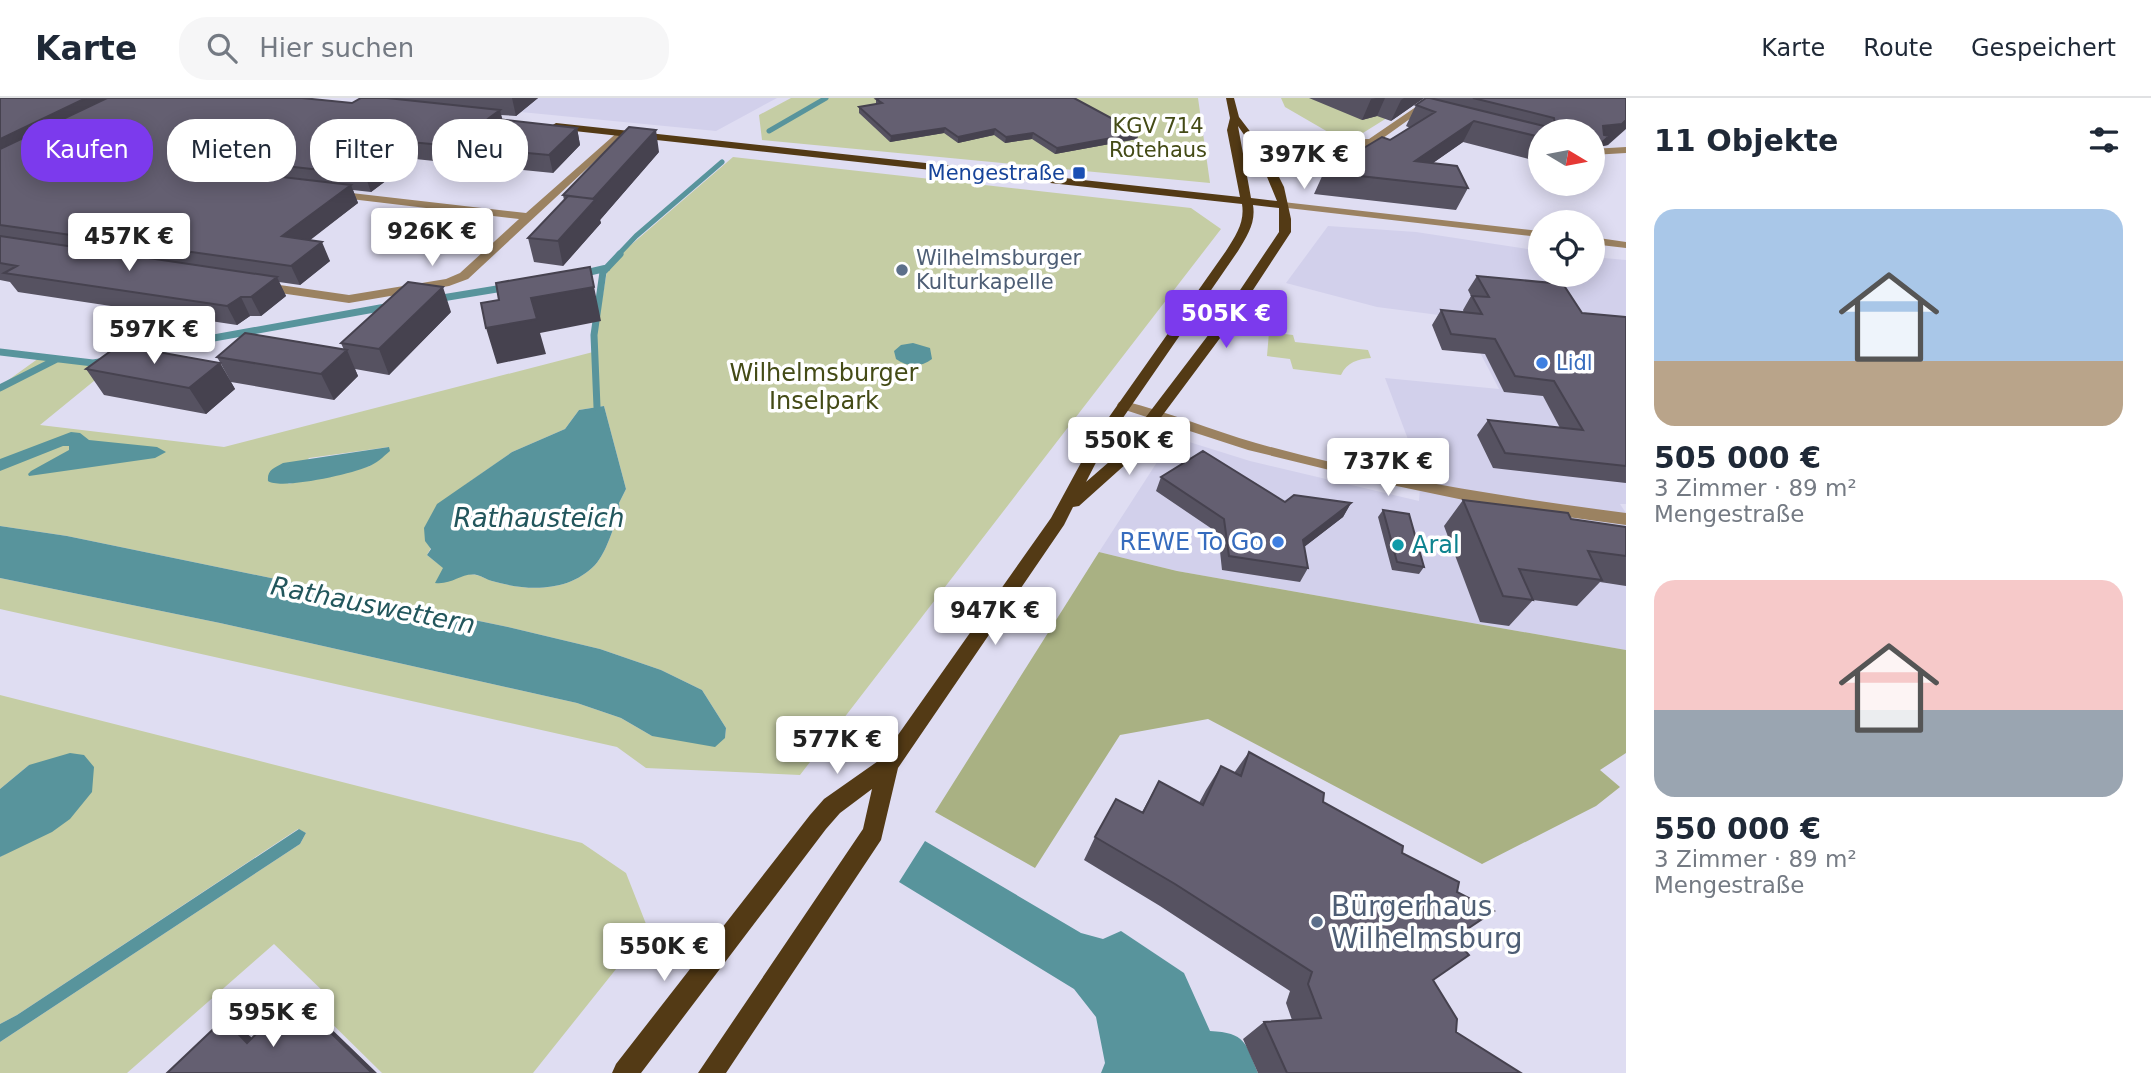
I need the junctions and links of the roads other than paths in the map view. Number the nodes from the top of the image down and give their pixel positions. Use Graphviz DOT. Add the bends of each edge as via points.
graph roads {
  1 [pos="1230,98"];
  2 [pos="1435,98"];
  3 [pos="1414,111"];
  4 [pos="1428,115"];
  5 [pos="1236,118"];
  6 [pos="540,124"];
  7 [pos="621,133"];
  8 [pos="1368,142"];
  9 [pos="1626,150"];
  10 [pos="1605,151"];
  11 [pos="316,192"];
  12 [pos="1249,202"];
  13 [pos="1283,205"];
  14 [pos="529,217"];
  15 [pos="1528,233"];
  16 [pos="1605,242"];
  17 [pos="1626,244"];
  18 [pos="241,283"];
  19 [pos="1125,405"];
  20 [pos="1156,416"];
  21 [pos="1068,506"];
  22 [pos="1626,519"];
  23 [pos="888,765"];
  24 [pos="625,1073"];
  25 [pos="711,1073"];
  1 -- 5 [label="main road"];
  2 -- 3 [label="street"];
  3 -- 4 [label="street"];
  3 -- 8 [label="street"];
  5 -- 12 [label="main road" via="1232,130"];
  5 -- 13 [label="main road" via="1262,152"];
  6 -- 7 [label="main road"];
  7 -- 12 [label="main road"];
  7 -- 14 [label="street"];
  8 -- 8 [label="street" via="1337,161 1308,158 1297,148"];
  9 -- 10 [label="street"];
  11 -- 14 [label="street"];
  12 -- 13 [label="main road"];
  12 -- 19 [label="main road" via="1246,227 1232,251"];
  13 -- 15 [label="street"];
  13 -- 20 [label="main road" via="1287,223 1283,236"];
  14 -- 18 [label="street" via="464,276 449,282 349,299"];
  16 -- 17 [label="street"];
  19 -- 20 [label="street"];
  19 -- 21 [label="main road" via="1100,440"];
  20 -- 21 [label="main road" via="1122,459"];
  20 -- 22 [label="street" via="1253,447 1387,479 1502,503"];
  21 -- 23 [label="main road"];
  23 -- 24 [label="main road" via="832,806 818,822"];
  23 -- 25 [label="main road" via="873,833"];
}
